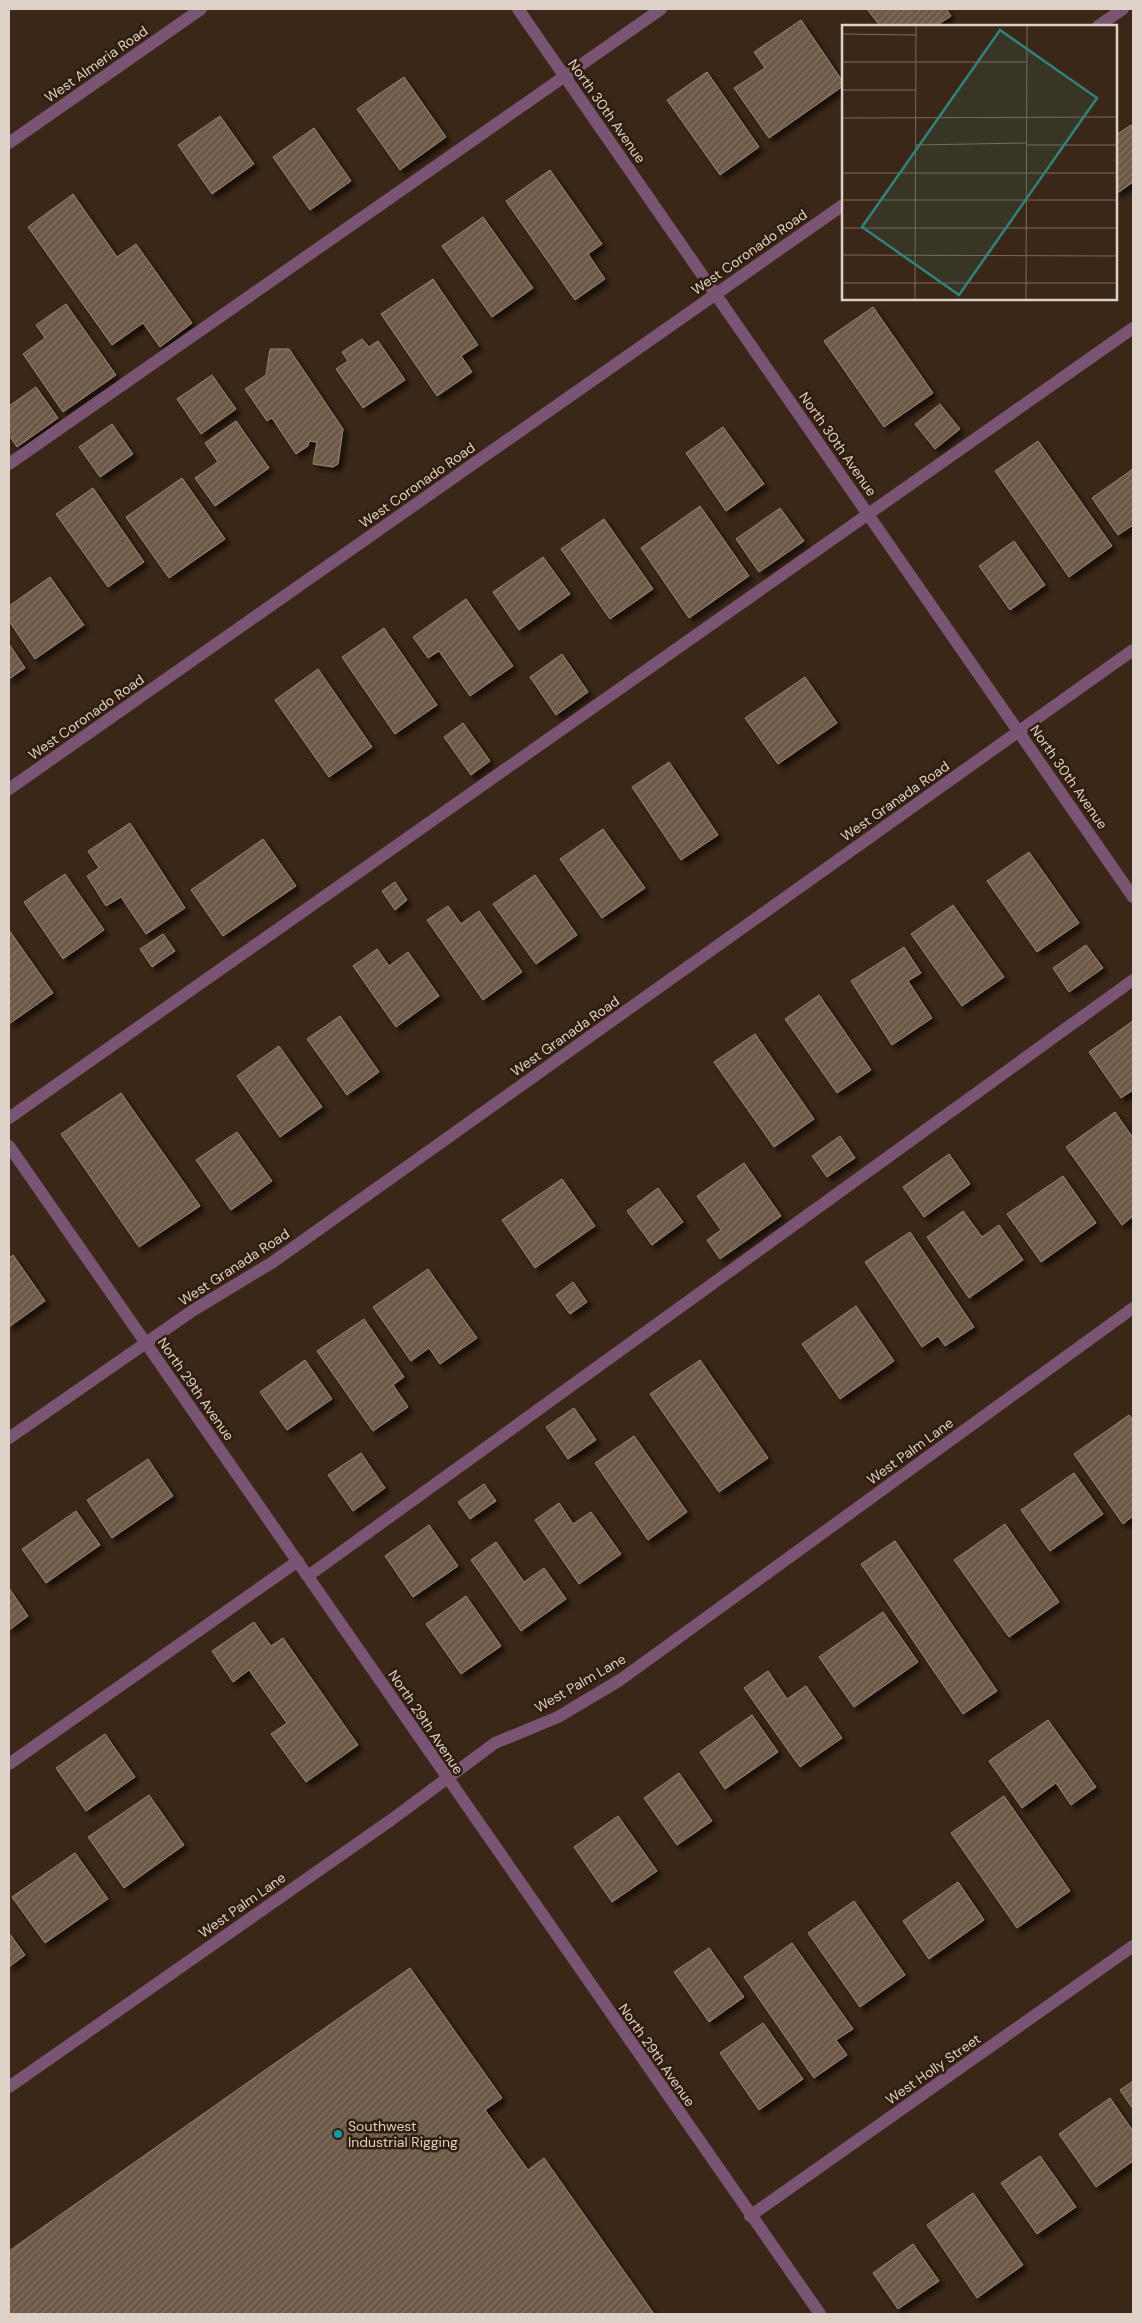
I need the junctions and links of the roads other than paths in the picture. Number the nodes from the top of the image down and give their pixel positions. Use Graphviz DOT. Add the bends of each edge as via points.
graph roads {
  1 [pos="201,9"];
  2 [pos="518,9"];
  3 [pos="661,9"];
  4 [pos="1123,9"];
  5 [pos="1099,25"];
  6 [pos="564,76"];
  7 [pos="9,143"];
  8 [pos="842,206"];
  9 [pos="716,294"];
  10 [pos="1133,328"];
  11 [pos="9,464"];
  12 [pos="868,514"];
  13 [pos="1133,650"];
  14 [pos="1019,731"];
  15 [pos="9,789"];
  16 [pos="1133,897"];
  17 [pos="1133,980"];
  18 [pos="9,1118"];
  19 [pos="9,1146"];
  20 [pos="1133,1308"];
  21 [pos="146,1343"];
  22 [pos="9,1438"];
  23 [pos="298,1561"];
  24 [pos="308,1576"];
  25 [pos="9,1764"];
  26 [pos="447,1778"];
  27 [pos="1133,1946"];
  28 [pos="9,2087"];
  29 [pos="750,2216"];
  30 [pos="820,2314"];
  1 -- 7 [label="street, West Almeria Road"];
  2 -- 6 [label="street, North 30th Avenue"];
  3 -- 6 [label="street"];
  4 -- 5 [label="street"];
  6 -- 9 [label="street, North 30th Avenue"];
  6 -- 11 [label="street"];
  8 -- 9 [label="street, West Coronado Road"];
  9 -- 12 [label="street, North 30th Avenue"];
  9 -- 15 [label="street, West Coronado Road"];
  10 -- 12 [label="street"];
  12 -- 14 [label="street, North 30th Avenue"];
  12 -- 18 [label="street"];
  13 -- 14 [label="street, West Granada Road"];
  14 -- 16 [label="street, North 30th Avenue"];
  14 -- 21 [label="street, West Granada Road" via="273,1262 192,1310"];
  17 -- 24 [label="street"];
  19 -- 21 [label="street, North 29th Avenue"];
  20 -- 26 [label="street, West Palm Lane" via="620,1680 558,1717 495,1743"];
  21 -- 22 [label="street, West Granada Road"];
  21 -- 23 [label="street, North 29th Avenue"];
  23 -- 24 [label="street, North 29th Avenue"];
  23 -- 25 [label="street"];
  24 -- 26 [label="street, North 29th Avenue"];
  26 -- 28 [label="street, West Palm Lane"];
  26 -- 29 [label="street, North 29th Avenue"];
  27 -- 29 [label="street, West Holly Street"];
  29 -- 30 [label="street, North 29th Avenue"];
}
